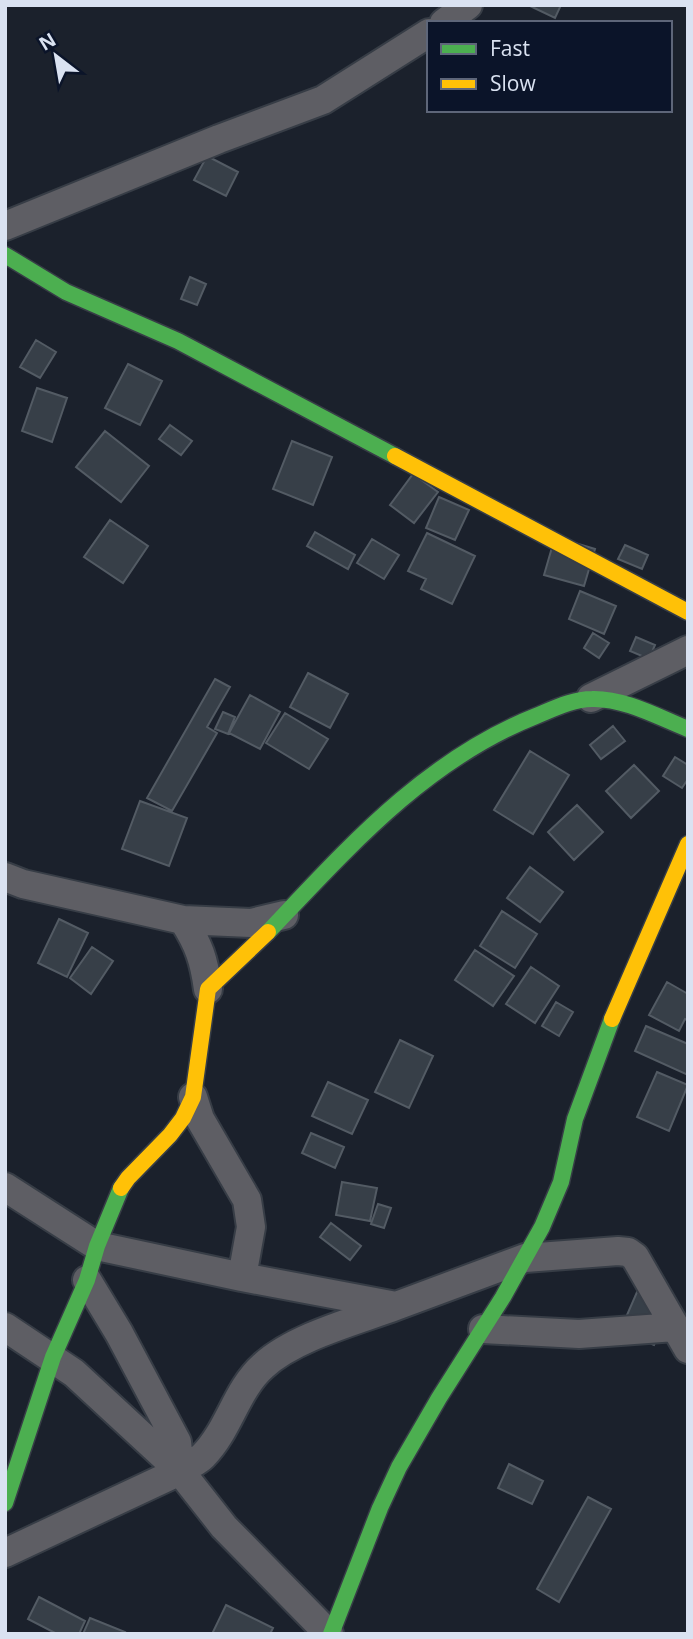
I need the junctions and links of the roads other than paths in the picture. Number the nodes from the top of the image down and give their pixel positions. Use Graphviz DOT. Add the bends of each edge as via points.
graph roads {
  1 [pos="468,5"];
  2 [pos="447,21"];
  3 [pos="427,34"];
  4 [pos="5,226"];
  5 [pos="5,255"];
  6 [pos="688,612"];
  7 [pos="688,650"];
  8 [pos="591,698"];
  9 [pos="688,729"];
  10 [pos="688,844"];
  11 [pos="5,877"];
  12 [pos="284,915"];
  13 [pos="183,920"];
  14 [pos="208,989"];
  15 [pos="193,1097"];
  16 [pos="5,1187"];
  17 [pos="97,1246"];
  18 [pos="526,1258"];
  19 [pos="242,1277"];
  20 [pos="88,1280"];
  21 [pos="396,1306"];
  22 [pos="5,1328"];
  23 [pos="483,1329"];
  24 [pos="681,1338"];
  25 [pos="53,1357"];
  26 [pos="180,1471"];
  27 [pos="5,1503"];
  28 [pos="5,1553"];
  29 [pos="330,1634"];
  1 -- 2 [label="street"];
  3 -- 4 [label="street" via="323,100"];
  5 -- 6 [label="street" via="66,292 190,347"];
  7 -- 8 [label="street"];
  8 -- 9 [label="street" via="634,708"];
  8 -- 12 [label="street" via="499,732 453,759 368,826"];
  10 -- 18 [label="street" via="629,978 574,1121 558,1190"];
  11 -- 13 [label="street"];
  12 -- 13 [label="street" via="251,923"];
  12 -- 14 [label="street" via="241,962"];
  13 -- 14 [label="street" via="205,962"];
  14 -- 15 [label="street"];
  15 -- 17 [label="street" via="170,1135 128,1178"];
  15 -- 19 [label="street" via="200,1119 247,1200 251,1227"];
  16 -- 17 [label="street"];
  17 -- 19 [label="street"];
  17 -- 20 [label="street"];
  18 -- 21 [label="street"];
  18 -- 23 [label="street"];
  18 -- 24 [label="street" via="628,1252"];
  19 -- 21 [label="street"];
  20 -- 25 [label="street"];
  20 -- 26 [label="street" via="177,1442"];
  21 -- 26 [label="street" via="279,1352 247,1384 203,1456"];
  22 -- 25 [label="street"];
  23 -- 24 [label="street"];
  23 -- 29 [label="street" via="398,1468"];
  25 -- 26 [label="street"];
  25 -- 27 [label="street"];
  26 -- 28 [label="street"];
  26 -- 29 [label="street" via="224,1527"];
}
